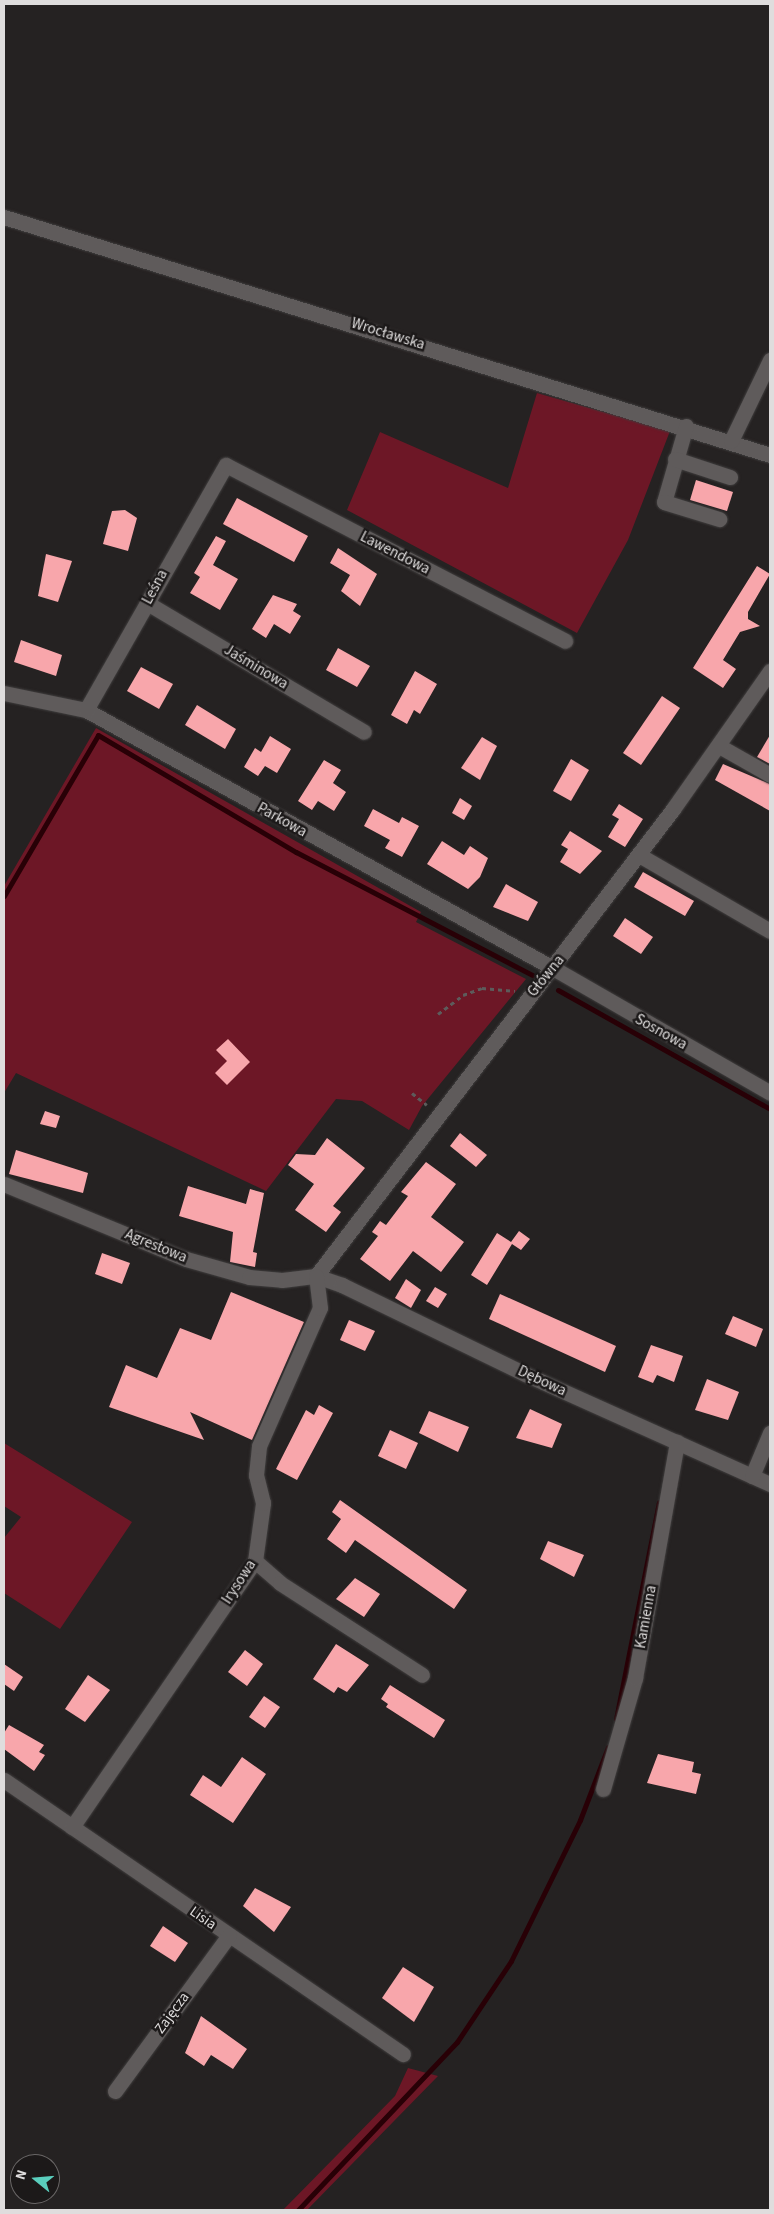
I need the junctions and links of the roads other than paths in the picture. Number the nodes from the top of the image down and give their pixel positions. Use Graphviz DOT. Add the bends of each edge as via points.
graph roads {
  1 [pos="4,217"];
  2 [pos="770,360"];
  3 [pos="686,426"];
  4 [pos="731,441"];
  5 [pos="770,455"];
  6 [pos="675,459"];
  7 [pos="226,465"];
  8 [pos="730,477"];
  9 [pos="718,519"];
  10 [pos="147,603"];
  11 [pos="565,641"];
  12 [pos="770,671"];
  13 [pos="4,693"];
  14 [pos="86,710"];
  15 [pos="364,732"];
  16 [pos="719,746"];
  17 [pos="770,775"];
  18 [pos="639,856"];
  19 [pos="770,931"];
  20 [pos="554,968"];
  21 [pos="770,1093"];
  22 [pos="4,1184"];
  23 [pos="316,1276"];
  24 [pos="770,1433"];
  25 [pos="677,1442"];
  26 [pos="752,1476"];
  27 [pos="770,1484"];
  28 [pos="255,1561"];
  29 [pos="422,1675"];
  30 [pos="4,1780"];
  31 [pos="602,1788"];
  32 [pos="72,1827"];
  33 [pos="229,1935"];
  34 [pos="403,2054"];
  35 [pos="115,2091"];
  1 -- 3 [label="street, Wrocławska"];
  2 -- 4 [label="street"];
  3 -- 4 [label="street, Wrocławska"];
  3 -- 6 [label="street"];
  4 -- 5 [label="street, Wrocławska"];
  6 -- 8 [label="street"];
  6 -- 9 [label="street" via="664,502"];
  7 -- 10 [label="street, Leśna"];
  7 -- 11 [label="street, Lawendowa"];
  10 -- 14 [label="street, Leśna"];
  10 -- 15 [label="street, Jaśminowa"];
  12 -- 16 [label="street, Główna"];
  13 -- 14 [label="street, Parkowa"];
  14 -- 20 [label="street, Parkowa"];
  16 -- 17 [label="street"];
  16 -- 18 [label="street, Główna"];
  18 -- 19 [label="street"];
  18 -- 20 [label="street, Główna"];
  20 -- 21 [label="street, Sosnowa"];
  20 -- 23 [label="street, Główna" via="423,1131"];
  22 -- 23 [label="street, Agrestowa" via="186,1259 249,1277 282,1280"];
  23 -- 25 [label="street, Dębowa"];
  23 -- 28 [label="street, Irysowa" via="320,1308 259,1446 256,1475 263,1503"];
  24 -- 26 [label="street"];
  25 -- 26 [label="street, Dębowa"];
  25 -- 31 [label="street, Kamienna" via="635,1678"];
  26 -- 27 [label="street, Dębowa"];
  28 -- 29 [label="street" via="280,1583"];
  28 -- 32 [label="street, Irysowa"];
  30 -- 32 [label="street, Lisia"];
  32 -- 33 [label="street, Lisia"];
  33 -- 34 [label="street, Lisia"];
  33 -- 35 [label="street, Zajęcza"];
}
